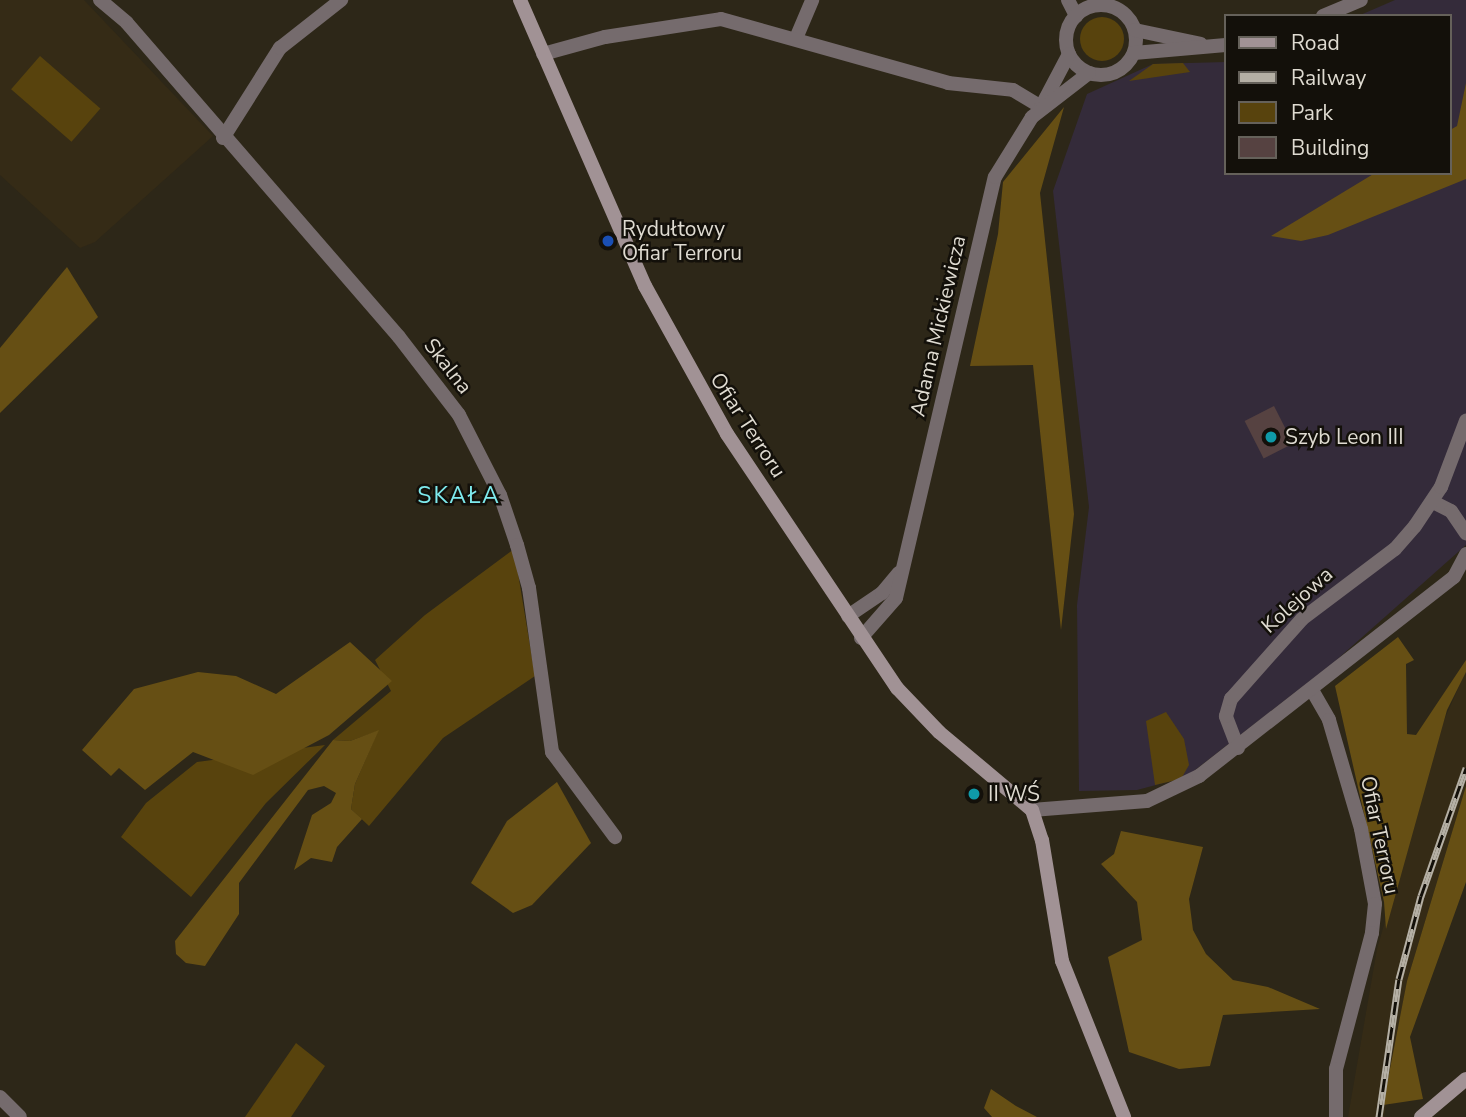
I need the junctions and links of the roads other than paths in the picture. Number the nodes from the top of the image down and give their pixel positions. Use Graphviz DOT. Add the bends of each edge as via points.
graph roads {
  1 [pos="100,0"];
  2 [pos="341,0"];
  3 [pos="520,0"];
  4 [pos="812,0"];
  5 [pos="1068,0"];
  6 [pos="1361,0"];
  7 [pos="1094,3"];
  8 [pos="1119,5"];
  9 [pos="1328,14"];
  10 [pos="1076,16"];
  11 [pos="1135,30"];
  12 [pos="797,36"];
  13 [pos="1209,46"];
  14 [pos="1224,46"];
  15 [pos="1134,53"];
  16 [pos="543,54"];
  17 [pos="1069,54"];
  18 [pos="1089,73"];
  19 [pos="1041,107"];
  20 [pos="223,138"];
  21 [pos="1466,421"];
  22 [pos="1433,502"];
  23 [pos="1466,534"];
  24 [pos="1466,554"];
  25 [pos="904,566"];
  26 [pos="848,616"];
  27 [pos="861,638"];
  28 [pos="1312,690"];
  29 [pos="1238,748"];
  30 [pos="1032,810"];
  31 [pos="615,837"];
  32 [pos="1466,1079"];
  33 [pos="0,1097"];
  34 [pos="20,1117"];
  35 [pos="1124,1117"];
  36 [pos="1336,1117"];
  37 [pos="1421,1117"];
  1 -- 20 [label="street, Skalna" via="127,23"];
  2 -- 20 [label="street" via="280,48"];
  3 -- 16 [label="street, Ofiar Terroru"];
  4 -- 12 [label="street"];
  5 -- 10 [label="street"];
  6 -- 9 [label="street"];
  7 -- 8 [label="street"];
  7 -- 10 [label="street"];
  8 -- 11 [label="street"];
  10 -- 17 [label="street" via="1066,37"];
  11 -- 13 [label="street"];
  11 -- 15 [label="street"];
  12 -- 16 [label="street" via="721,19 605,37"];
  12 -- 19 [label="street" via="948,83 1013,90"];
  13 -- 14 [label="street"];
  13 -- 15 [label="street"];
  15 -- 18 [label="street" via="1117,71"];
  16 -- 26 [label="street, Ofiar Terroru" via="682,360"];
  17 -- 18 [label="street"];
  17 -- 19 [label="street, Adama Mickiewicza"];
  18 -- 19 [label="street, Adama Mickiewicza"];
  19 -- 25 [label="street, Adama Mickiewicza" via="1011,145 992,186"];
  20 -- 31 [label="street, Skalna" via="399,337 470,433 500,495 529,588 552,752"];
  21 -- 22 [label="street, Kolejowa"];
  22 -- 23 [label="street" via="1451,511"];
  22 -- 29 [label="street, Kolejowa" via="1395,549 1302,620 1231,699 1226,716"];
  24 -- 28 [label="street" via="1454,577"];
  25 -- 26 [label="street, Adama Mickiewicza" via="882,593"];
  25 -- 27 [label="street, Adama Mickiewicza" via="892,608"];
  26 -- 27 [label="street, Ofiar Terroru"];
  27 -- 30 [label="street, Ofiar Terroru" via="923,716"];
  28 -- 29 [label="street"];
  28 -- 36 [label="street, Ofiar Terroru" via="1336,744 1375,904 1372,933 1336,1069"];
  29 -- 30 [label="street" via="1182,786 1147,801"];
  30 -- 35 [label="street" via="1042,840 1064,968"];
  32 -- 37 [label="street"];
  33 -- 34 [label="street"];
}
